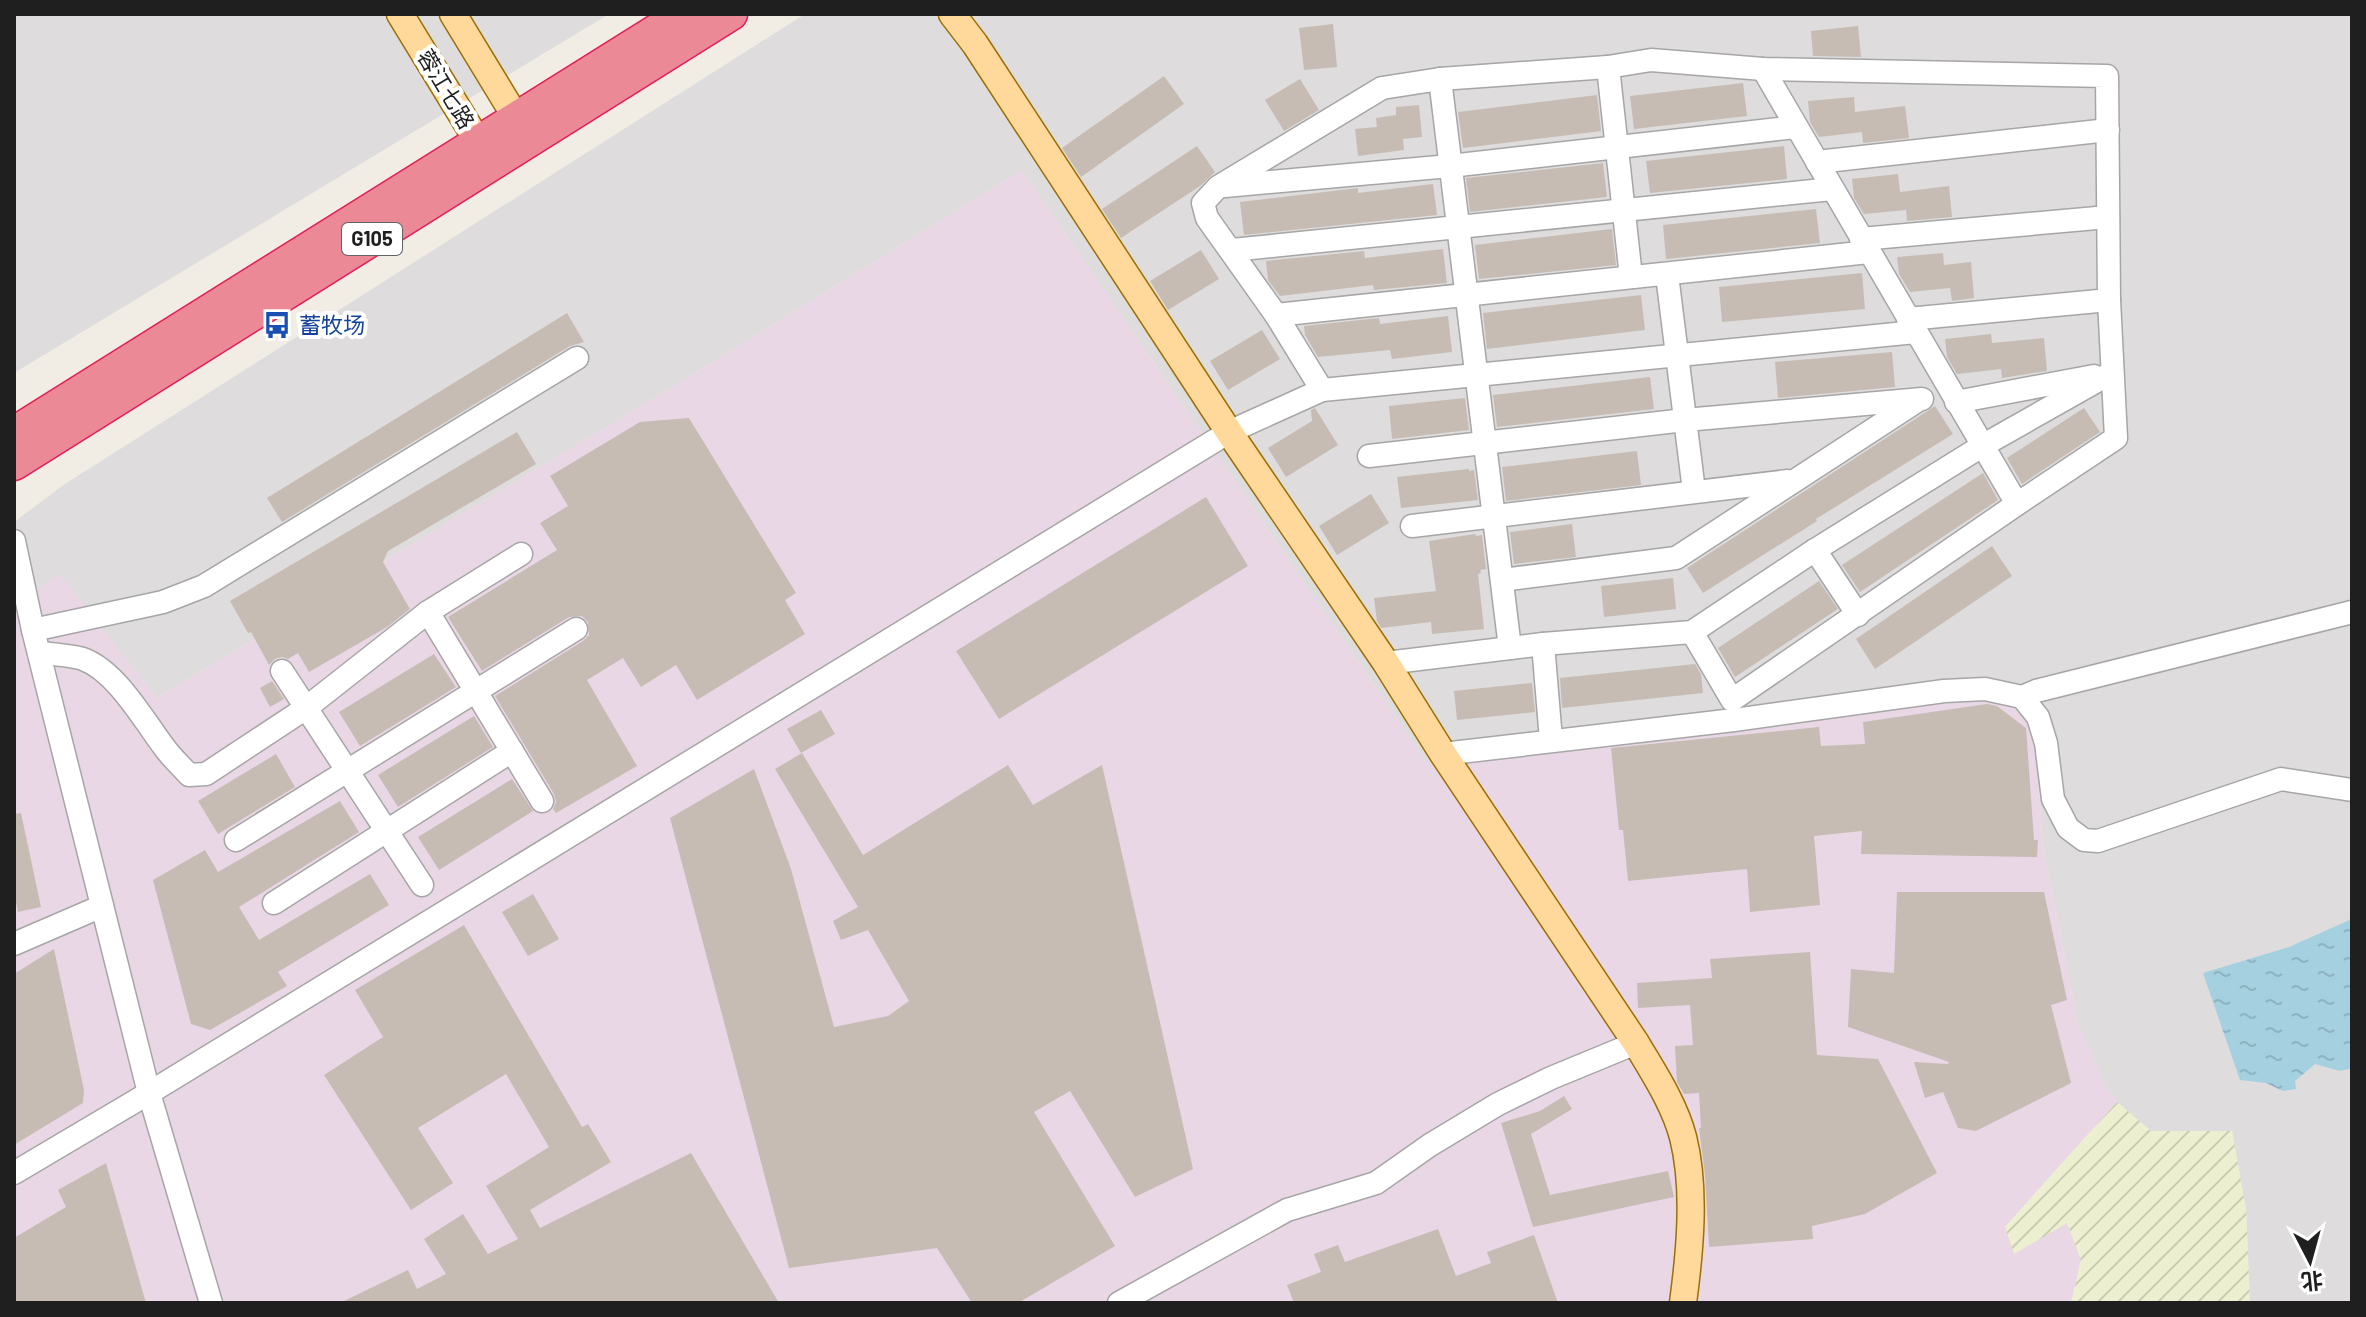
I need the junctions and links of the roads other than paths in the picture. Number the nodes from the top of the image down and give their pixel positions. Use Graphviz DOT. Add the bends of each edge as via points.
graph roads {
  1 [pos="400,14"];
  2 [pos="453,14"];
  3 [pos="683,14"];
  4 [pos="731,14"];
  5 [pos="952,14"];
  6 [pos="1608,67"];
  7 [pos="1763,69"];
  8 [pos="1440,79"];
  9 [pos="1796,127"];
  10 [pos="523,129"];
  11 [pos="2108,130"];
  12 [pos="1616,146"];
  13 [pos="485,153"];
  14 [pos="1817,162"];
  15 [pos="1450,166"];
  16 [pos="1218,187"];
  17 [pos="1832,189"];
  18 [pos="1624,212"];
  19 [pos="2108,217"];
  20 [pos="1458,226"];
  21 [pos="1865,245"];
  22 [pos="1232,250"];
  23 [pos="1667,275"];
  24 [pos="1631,277"];
  25 [pos="1467,294"];
  26 [pos="2109,300"];
  27 [pos="1276,315"];
  28 [pos="1912,326"];
  29 [pos="1677,355"];
  30 [pos="577,358"];
  31 [pos="2111,373"];
  32 [pos="1478,375"];
  33 [pos="1322,390"];
  34 [pos="1951,393"];
  35 [pos="1922,399"];
  36 [pos="1685,420"];
  37 [pos="1229,432"];
  38 [pos="14,433"];
  39 [pos="1486,442"];
  40 [pos="1982,446"];
  41 [pos="1369,456"];
  42 [pos="14,464"];
  43 [pos="1793,481"];
  44 [pos="1694,491"];
  45 [pos="2017,504"];
  46 [pos="1494,514"];
  47 [pos="1412,526"];
  48 [pos="14,541"];
  49 [pos="1815,550"];
  50 [pos="521,554"];
  51 [pos="1502,580"];
  52 [pos="428,612"];
  53 [pos="2352,612"];
  54 [pos="1858,615"];
  55 [pos="576,629"];
  56 [pos="33,630"];
  57 [pos="1692,632"];
  58 [pos="1543,644"];
  59 [pos="1510,648"];
  60 [pos="39,653"];
  61 [pos="1386,663"];
  62 [pos="282,671"];
  63 [pos="476,691"];
  64 [pos="2022,697"];
  65 [pos="306,708"];
  66 [pos="1551,740"];
  67 [pos="512,751"];
  68 [pos="1443,754"];
  69 [pos="347,771"];
  70 [pos="2352,790"];
  71 [pos="542,801"];
  72 [pos="386,831"];
  73 [pos="236,840"];
  74 [pos="422,885"];
  75 [pos="274,903"];
  76 [pos="102,906"];
  77 [pos="14,944"];
  78 [pos="1636,1043"];
  79 [pos="149,1093"];
  80 [pos="14,1173"];
  81 [pos="211,1303"];
  82 [pos="1119,1303"];
  83 [pos="1683,1303"];
  1 -- 13 [label="main road, 蓉江七路"];
  2 -- 10 [label="main road, 蓉江七路"];
  3 -- 10 [label="highway, G105"];
  4 -- 10 [label="highway, G105"];
  5 -- 37 [label="main road"];
  6 -- 7 [label="street" via="1651,60"];
  6 -- 8 [label="street"];
  6 -- 12 [label="street"];
  7 -- 9 [label="street"];
  7 -- 11 [label="street" via="2107,76"];
  8 -- 15 [label="street"];
  8 -- 16 [label="street" via="1382,88"];
  9 -- 12 [label="street"];
  9 -- 14 [label="street"];
  10 -- 13 [label="highway, G105"];
  11 -- 14 [label="street"];
  11 -- 19 [label="street"];
  12 -- 15 [label="street"];
  12 -- 18 [label="street"];
  13 -- 38 [label="highway, G105"];
  13 -- 42 [label="highway, G105"];
  14 -- 17 [label="street"];
  15 -- 16 [label="street"];
  15 -- 20 [label="street"];
  16 -- 22 [label="street" via="1203,203 1207,218"];
  17 -- 18 [label="street"];
  17 -- 21 [label="street"];
  18 -- 20 [label="street"];
  18 -- 24 [label="street"];
  19 -- 21 [label="street"];
  19 -- 26 [label="street"];
  20 -- 22 [label="street"];
  20 -- 25 [label="street"];
  21 -- 23 [label="street"];
  21 -- 28 [label="street"];
  22 -- 27 [label="street"];
  23 -- 24 [label="street"];
  23 -- 29 [label="street"];
  24 -- 25 [label="street"];
  25 -- 27 [label="street"];
  25 -- 32 [label="street"];
  26 -- 28 [label="street"];
  26 -- 31 [label="street"];
  27 -- 33 [label="street"];
  28 -- 29 [label="street"];
  28 -- 34 [label="street"];
  29 -- 32 [label="street"];
  29 -- 36 [label="street"];
  30 -- 56 [label="street" via="204,586 163,602"];
  31 -- 34 [label="street"];
  31 -- 40 [label="street"];
  31 -- 45 [label="street" via="2116,438"];
  32 -- 33 [label="street"];
  32 -- 39 [label="street"];
  33 -- 37 [label="street"];
  34 -- 35 [label="street"];
  34 -- 40 [label="street"];
  35 -- 36 [label="street"];
  35 -- 43 [label="street"];
  36 -- 39 [label="street"];
  36 -- 44 [label="street"];
  37 -- 61 [label="main road"];
  37 -- 79 [label="street"];
  39 -- 41 [label="street"];
  39 -- 46 [label="street"];
  40 -- 45 [label="street"];
  40 -- 49 [label="street"];
  43 -- 44 [label="street"];
  43 -- 51 [label="street" via="1676,558"];
  44 -- 46 [label="street"];
  45 -- 54 [label="street"];
  46 -- 47 [label="street"];
  46 -- 51 [label="street"];
  48 -- 56 [label="street"];
  49 -- 54 [label="street"];
  49 -- 57 [label="street"];
  50 -- 52 [label="street"];
  51 -- 59 [label="street"];
  52 -- 63 [label="street"];
  52 -- 65 [label="street"];
  53 -- 64 [label="street"];
  54 -- 57 [label="street" via="1732,700"];
  55 -- 63 [label="street"];
  56 -- 60 [label="street"];
  57 -- 58 [label="street"];
  58 -- 59 [label="street"];
  58 -- 66 [label="street"];
  59 -- 61 [label="street"];
  60 -- 65 [label="street" via="85,660 109,677 189,775 206,774"];
  60 -- 76 [label="street"];
  61 -- 68 [label="main road"];
  62 -- 65 [label="street"];
  63 -- 67 [label="street"];
  63 -- 69 [label="street"];
  64 -- 66 [label="street" via="1985,689 1944,691"];
  64 -- 70 [label="street" via="2038,717 2046,743 2053,799 2068,828 2084,840 2098,841 2281,779"];
  65 -- 69 [label="street"];
  66 -- 68 [label="street"];
  67 -- 71 [label="street"];
  67 -- 72 [label="street"];
  68 -- 78 [label="main road"];
  69 -- 72 [label="street"];
  69 -- 73 [label="street"];
  72 -- 74 [label="street"];
  72 -- 75 [label="street"];
  76 -- 77 [label="street"];
  76 -- 79 [label="street"];
  78 -- 82 [label="street" via="1498,1104 1376,1183 1287,1210"];
  78 -- 83 [label="main road" via="1683,1136 1692,1205"];
  79 -- 80 [label="street"];
  79 -- 81 [label="street"];
}
